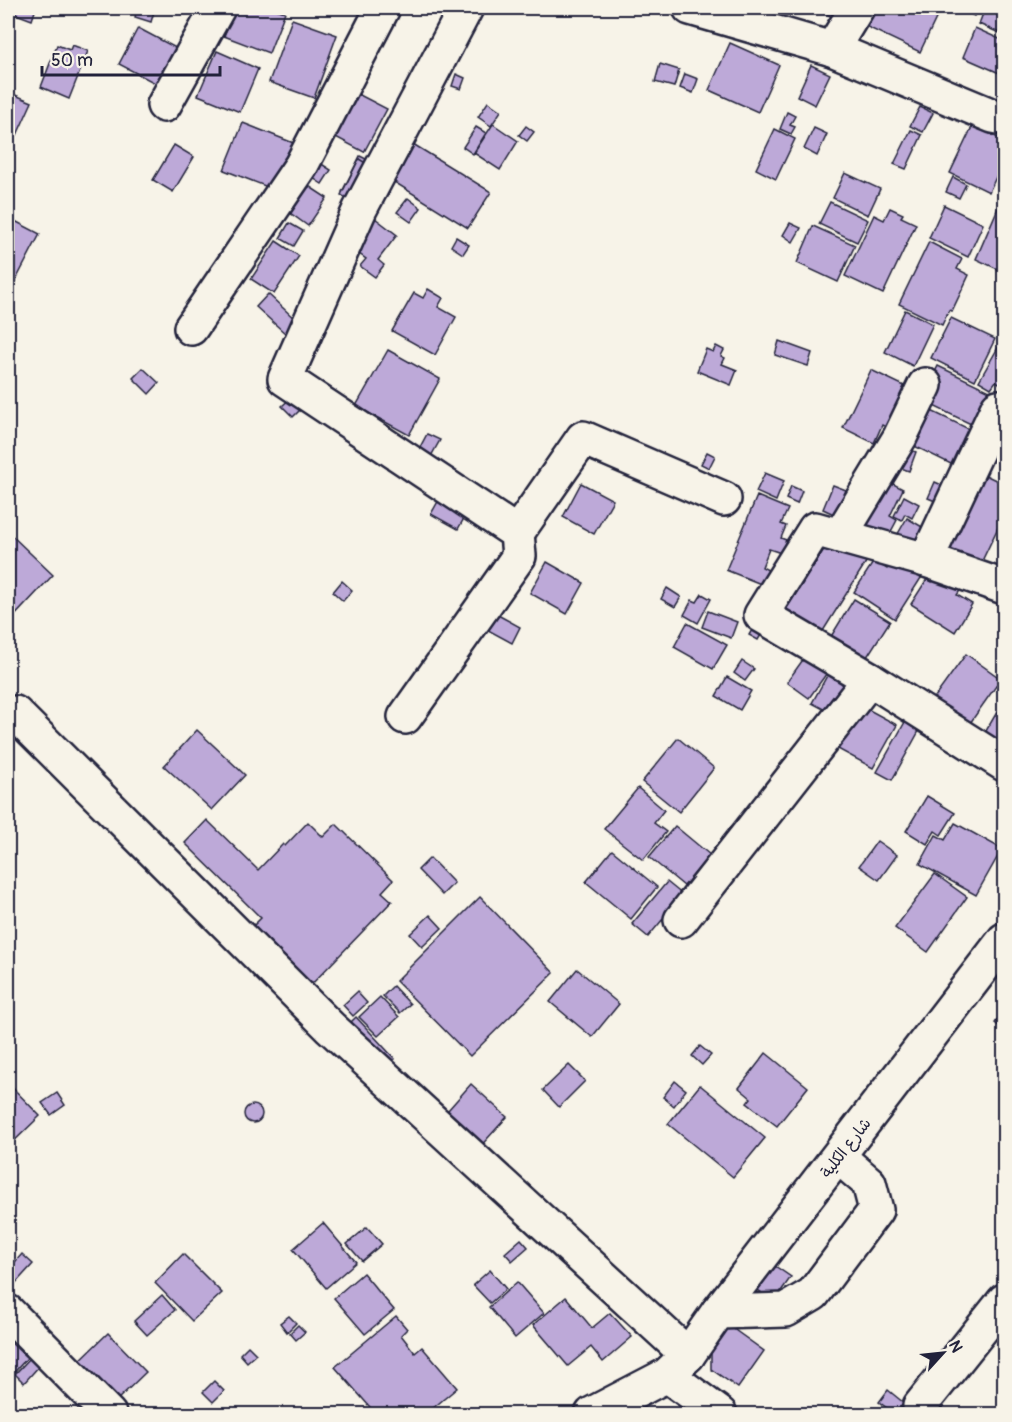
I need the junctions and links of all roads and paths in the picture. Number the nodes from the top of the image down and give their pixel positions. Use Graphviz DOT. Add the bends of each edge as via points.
graph roads {
  1 [pos="218,8"];
  2 [pos="383,8"];
  3 [pos="466,8"];
  4 [pos="857,8"];
  5 [pos="704,10"];
  6 [pos="832,50"];
  7 [pos="164,105"];
  8 [pos="1005,118"];
  9 [pos="191,328"];
  10 [pos="925,385"];
  11 [pos="998,407"];
  12 [pos="724,499"];
  13 [pos="517,533"];
  14 [pos="840,536"];
  15 [pos="926,560"];
  16 [pos="1005,587"];
  17 [pos="870,679"];
  18 [pos="15,713"];
  19 [pos="405,717"];
  20 [pos="1005,764"];
  21 [pos="681,920"];
  22 [pos="1004,943"];
  23 [pos="839,1157"];
  24 [pos="1005,1301"];
  25 [pos="8,1312"];
  26 [pos="718,1312"];
  27 [pos="677,1365"];
  28 [pos="920,1406"];
  29 [pos="109,1414"];
  30 [pos="594,1414"];
  31 [pos="720,1414"];
  1 -- 7 [label="street"];
  2 -- 9 [label="street" via="301,166"];
  3 -- 13 [label="street" via="360,209 285,378"];
  4 -- 6 [label="street"];
  5 -- 6 [label="street"];
  6 -- 8 [label="street"];
  10 -- 14 [label="street" via="900,437"];
  11 -- 15 [label="street"];
  12 -- 13 [label="street" via="583,438"];
  13 -- 19 [label="street" via="519,556"];
  14 -- 15 [label="street"];
  14 -- 17 [label="street" via="815,529 761,615"];
  15 -- 16 [label="street"];
  17 -- 20 [label="street"];
  17 -- 21 [label="street"];
  18 -- 27 [label="street" via="330,1028"];
  22 -- 23 [label="street, شارع الكلية"];
  23 -- 26 [label="street, شارع الكلية"];
  23 -- 26 [label="street" via="869,1183 876,1210 813,1294 786,1310"];
  24 -- 28 [label="street"];
  25 -- 29 [label="street"];
  26 -- 27 [label="street, شارع الكلية"];
  27 -- 30 [label="street"];
  27 -- 31 [label="street"];
}
